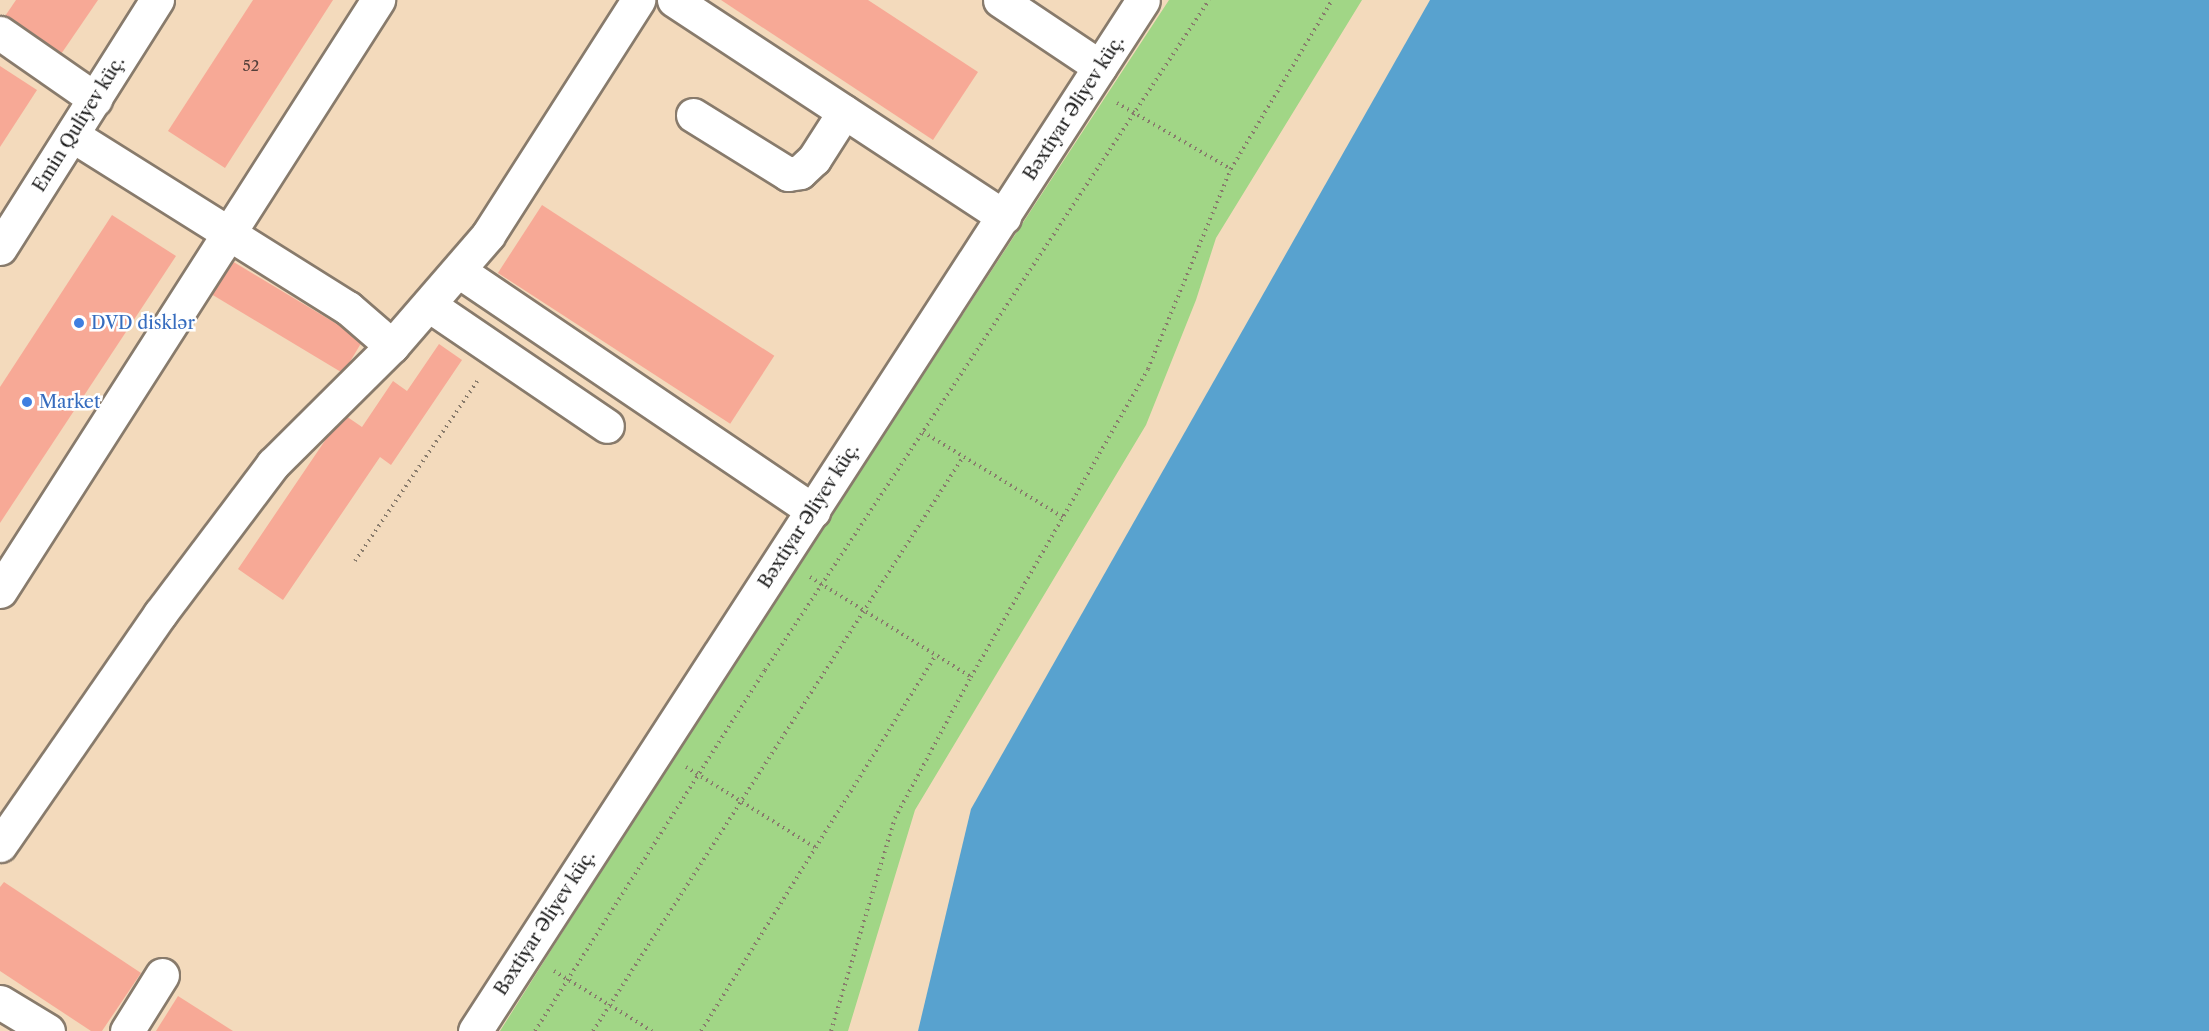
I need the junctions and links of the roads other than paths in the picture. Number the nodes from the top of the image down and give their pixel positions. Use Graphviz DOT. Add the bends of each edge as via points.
graph roads {
  1 [pos="157,0"];
  2 [pos="378,0"];
  3 [pos="638,0"];
  4 [pos="674,0"];
  5 [pos="1000,0"];
  6 [pos="1143,0"];
  7 [pos="0,33"];
  8 [pos="1094,77"];
  9 [pos="95,99"];
  10 [pos="844,112"];
  11 [pos="693,115"];
  12 [pos="72,135"];
  13 [pos="1004,217"];
  14 [pos="228,236"];
  15 [pos="0,248"];
  16 [pos="459,271"];
  17 [pos="429,305"];
  18 [pos="392,346"];
  19 [pos="607,426"];
  20 [pos="813,511"];
  21 [pos="0,591"];
  22 [pos="0,845"];
  23 [pos="162,975"];
  24 [pos="0,1002"];
  25 [pos="48,1031"];
  26 [pos="128,1031"];
  27 [pos="475,1031"];
  1 -- 9 [label="street, Emin Quliyev küç."];
  2 -- 14 [label="street"];
  3 -- 16 [label="street" via="488,235"];
  4 -- 10 [label="street"];
  5 -- 8 [label="street"];
  6 -- 8 [label="street, Bəxtiyar Əliyev küç."];
  7 -- 9 [label="street"];
  8 -- 13 [label="street, Bəxtiyar Əliyev küç."];
  9 -- 12 [label="street, Emin Quliyev küç."];
  10 -- 11 [label="street" via="814,159 800,172 788,174"];
  10 -- 13 [label="street"];
  12 -- 14 [label="street"];
  12 -- 15 [label="street, Emin Quliyev küç."];
  13 -- 20 [label="street, Bəxtiyar Əliyev küç."];
  14 -- 18 [label="street" via="348,308"];
  14 -- 21 [label="street"];
  16 -- 17 [label="street"];
  16 -- 20 [label="street"];
  17 -- 18 [label="street"];
  17 -- 19 [label="street"];
  18 -- 22 [label="street" via="273,464 172,597"];
  20 -- 27 [label="street, Bəxtiyar Əliyev küç."];
  23 -- 26 [label="street"];
  24 -- 25 [label="street"];
}
